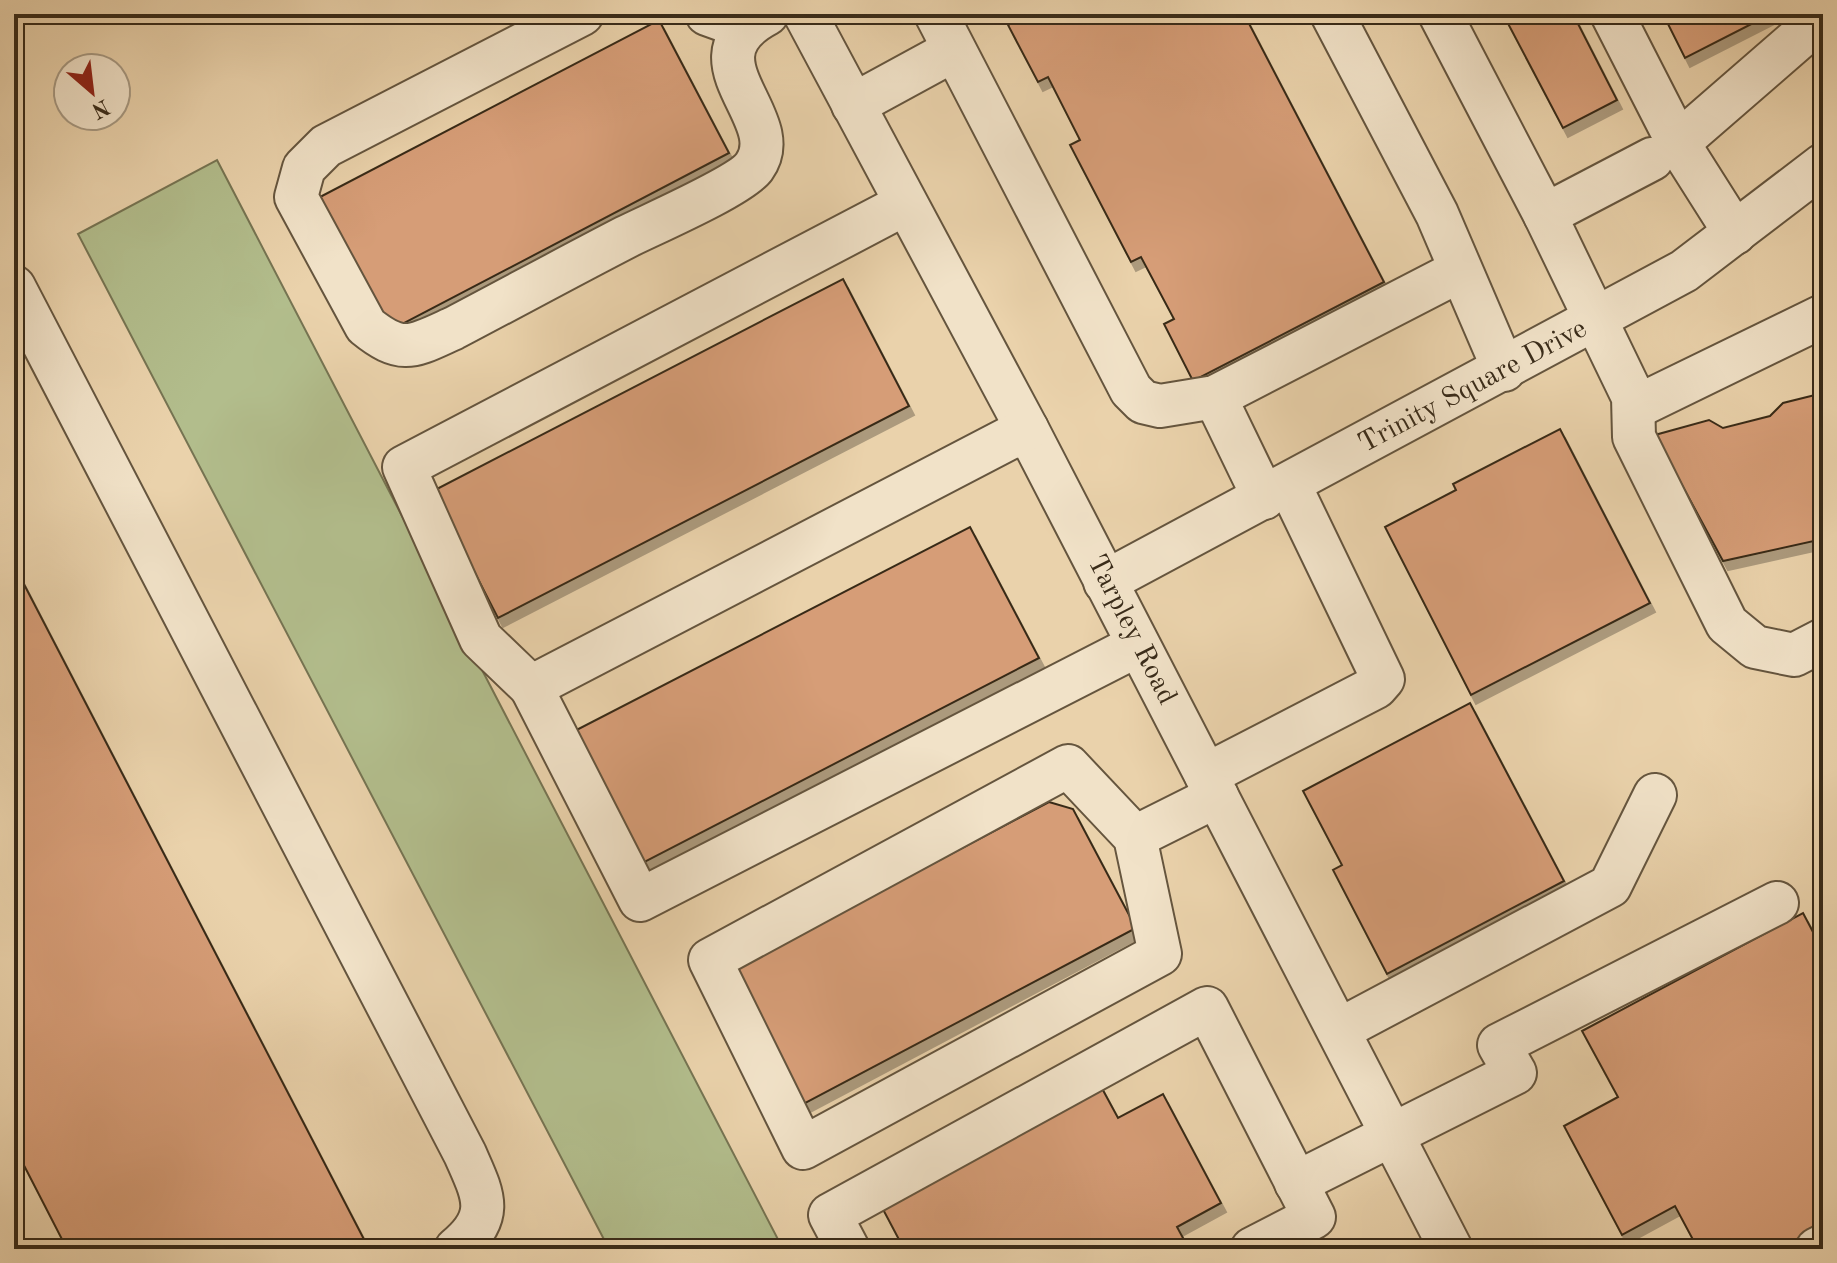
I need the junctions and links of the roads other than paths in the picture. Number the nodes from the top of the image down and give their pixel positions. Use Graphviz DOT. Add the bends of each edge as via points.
graph roads {
  1 [pos="582,14"];
  2 [pos="805,14"];
  3 [pos="1332,14"];
  4 [pos="1440,14"];
  5 [pos="1612,14"];
  6 [pos="1823,17"];
  7 [pos="739,18"];
  8 [pos="945,32"];
  9 [pos="853,105"];
  10 [pos="1665,151"];
  11 [pos="1823,165"];
  12 [pos="905,204"];
  13 [pos="1545,215"];
  14 [pos="1735,233"];
  15 [pos="1459,271"];
  16 [pos="14,287"];
  17 [pos="1823,316"];
  18 [pos="1599,320"];
  19 [pos="1504,370"];
  20 [pos="1215,397"];
  21 [pos="1634,408"];
  22 [pos="1027,429"];
  23 [pos="1277,491"];
  24 [pos="1105,582"];
  25 [pos="1823,640"];
  26 [pos="1138,645"];
  27 [pos="531,687"];
  28 [pos="1212,786"];
  29 [pos="1655,795"];
  30 [pos="1135,837"];
  31 [pos="1777,903"];
  32 [pos="1339,1030"];
  33 [pos="1393,1133"];
  34 [pos="1296,1183"];
  35 [pos="1823,1246"];
  36 [pos="1449,1248"];
  37 [pos="456,1249"];
  38 [pos="848,1249"];
  39 [pos="1252,1249"];
  40 [pos="1817,1249"];
  1 -- 7 [label="street" via="326,146 304,168 296,197 366,326 385,342 413,346 454,328 752,170 761,154 762,135 737,79 734,48"];
  2 -- 9 [label="street, Tarpley Road"];
  3 -- 15 [label="street" via="1437,214"];
  4 -- 13 [label="street"];
  5 -- 10 [label="street"];
  6 -- 10 [label="street"];
  8 -- 9 [label="street"];
  8 -- 20 [label="street" via="1131,390 1143,402 1160,406"];
  9 -- 12 [label="street, Tarpley Road"];
  10 -- 13 [label="street"];
  10 -- 14 [label="street"];
  11 -- 14 [label="street, Trinity Square Drive"];
  12 -- 22 [label="street, Tarpley Road"];
  12 -- 27 [label="street" via="404,467 481,639"];
  13 -- 18 [label="street"];
  14 -- 18 [label="street, Trinity Square Drive" via="1684,271"];
  15 -- 19 [label="street"];
  15 -- 20 [label="street"];
  16 -- 37 [label="street" via="465,1154 484,1197 481,1224"];
  17 -- 21 [label="street"];
  18 -- 19 [label="street, Trinity Square Drive"];
  18 -- 21 [label="street"];
  19 -- 23 [label="street, Trinity Square Drive"];
  20 -- 23 [label="street"];
  21 -- 25 [label="street" via="1634,437 1727,624 1755,647 1794,655"];
  22 -- 24 [label="street, Tarpley Road"];
  22 -- 27 [label="street"];
  23 -- 24 [label="street, Trinity Square Drive"];
  23 -- 28 [label="street" via="1383,679"];
  24 -- 26 [label="street, Tarpley Road"];
  26 -- 27 [label="street" via="640,900"];
  26 -- 28 [label="street, Tarpley Road"];
  28 -- 30 [label="street"];
  28 -- 32 [label="street, Tarpley Road"];
  29 -- 32 [label="street" via="1610,886"];
  30 -- 30 [label="street" via="1068,766 710,960 803,1148 1160,954"];
  31 -- 33 [label="street" via="1499,1045 1515,1073"];
  32 -- 33 [label="street, Tarpley Road"];
  33 -- 34 [label="street"];
  33 -- 36 [label="street, Tarpley Road"];
  34 -- 38 [label="street" via="1207,1008 830,1215"];
  34 -- 39 [label="street" via="1314,1217"];
  35 -- 40 [label="street"];
}
